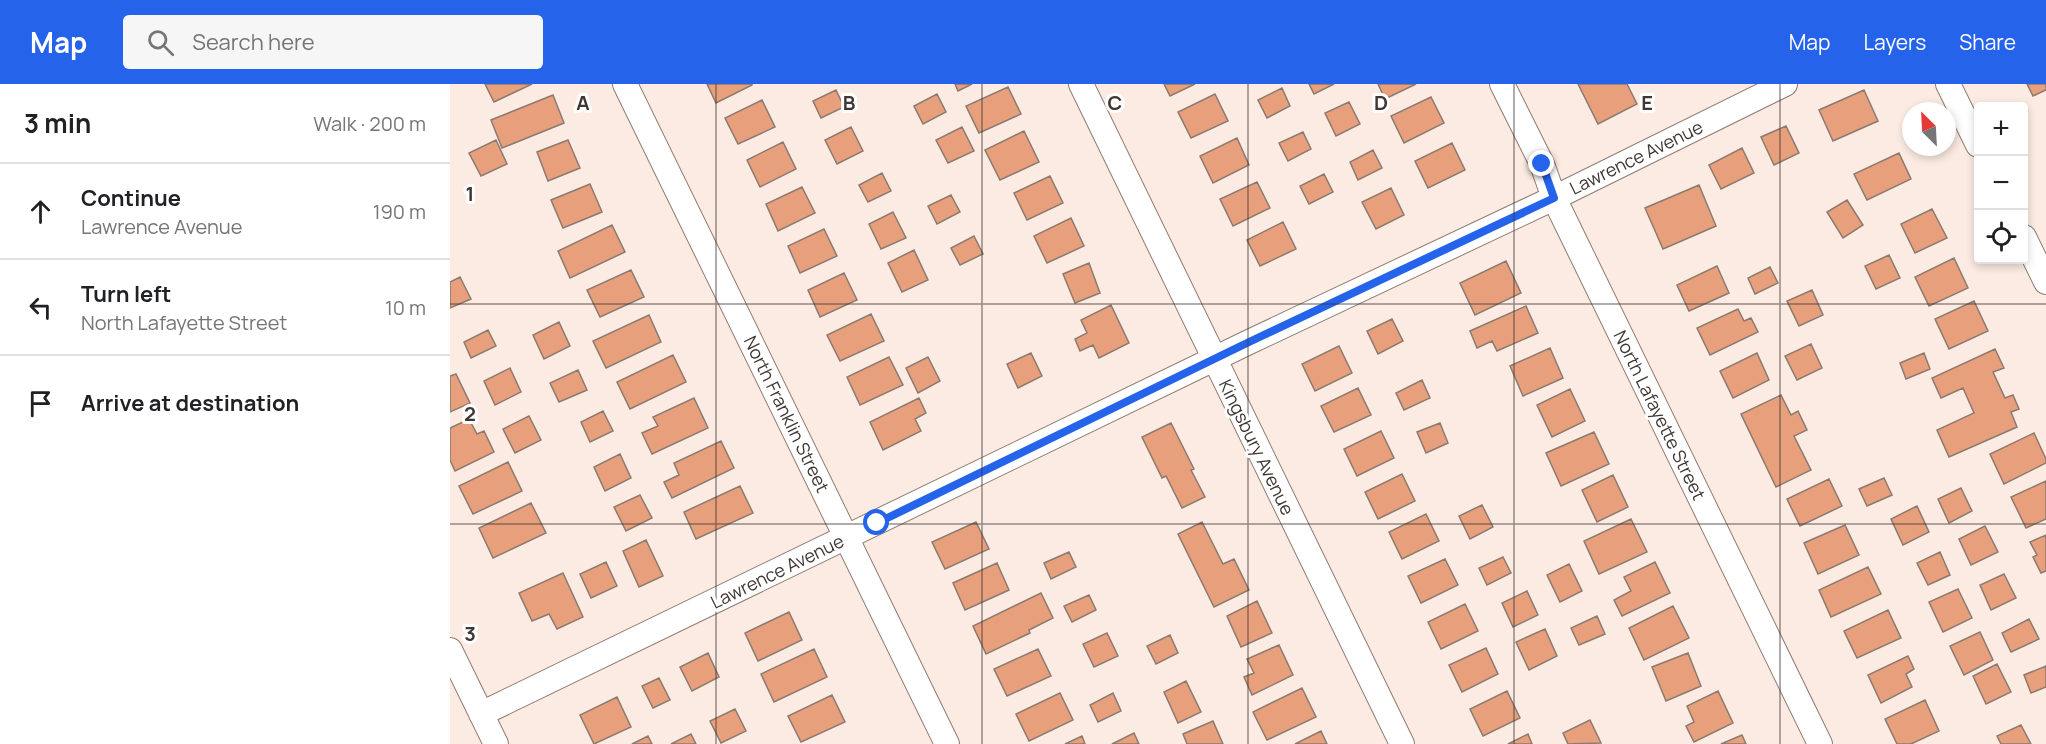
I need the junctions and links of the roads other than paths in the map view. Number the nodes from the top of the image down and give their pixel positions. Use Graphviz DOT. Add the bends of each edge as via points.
graph roads {
  1 [pos="626,84"];
  2 [pos="1081,84"];
  3 [pos="1502,84"];
  4 [pos="1785,84"];
  5 [pos="1948,84"];
  6 [pos="1974,138"];
  7 [pos="1554,198"];
  8 [pos="2028,245"];
  9 [pos="2046,282"];
  10 [pos="1214,360"];
  11 [pos="847,537"];
  12 [pos="450,650"];
  13 [pos="481,714"];
  14 [pos="496,744"];
  15 [pos="947,744"];
  16 [pos="1402,744"];
  17 [pos="1820,744"];
  1 -- 11 [label="street, North Franklin Street"];
  2 -- 10 [label="street, Kingsbury Avenue"];
  3 -- 7 [label="street, North Lafayette Street" via="1542,164"];
  4 -- 7 [label="street, Lawrence Avenue"];
  5 -- 6 [label="street"];
  7 -- 10 [label="street, Lawrence Avenue"];
  7 -- 17 [label="street, North Lafayette Street"];
  8 -- 9 [label="street"];
  10 -- 11 [label="street, Lawrence Avenue"];
  10 -- 16 [label="street, Kingsbury Avenue"];
  11 -- 13 [label="street, Lawrence Avenue"];
  11 -- 15 [label="street, North Franklin Street"];
  12 -- 13 [label="street"];
  13 -- 14 [label="street"];
}
